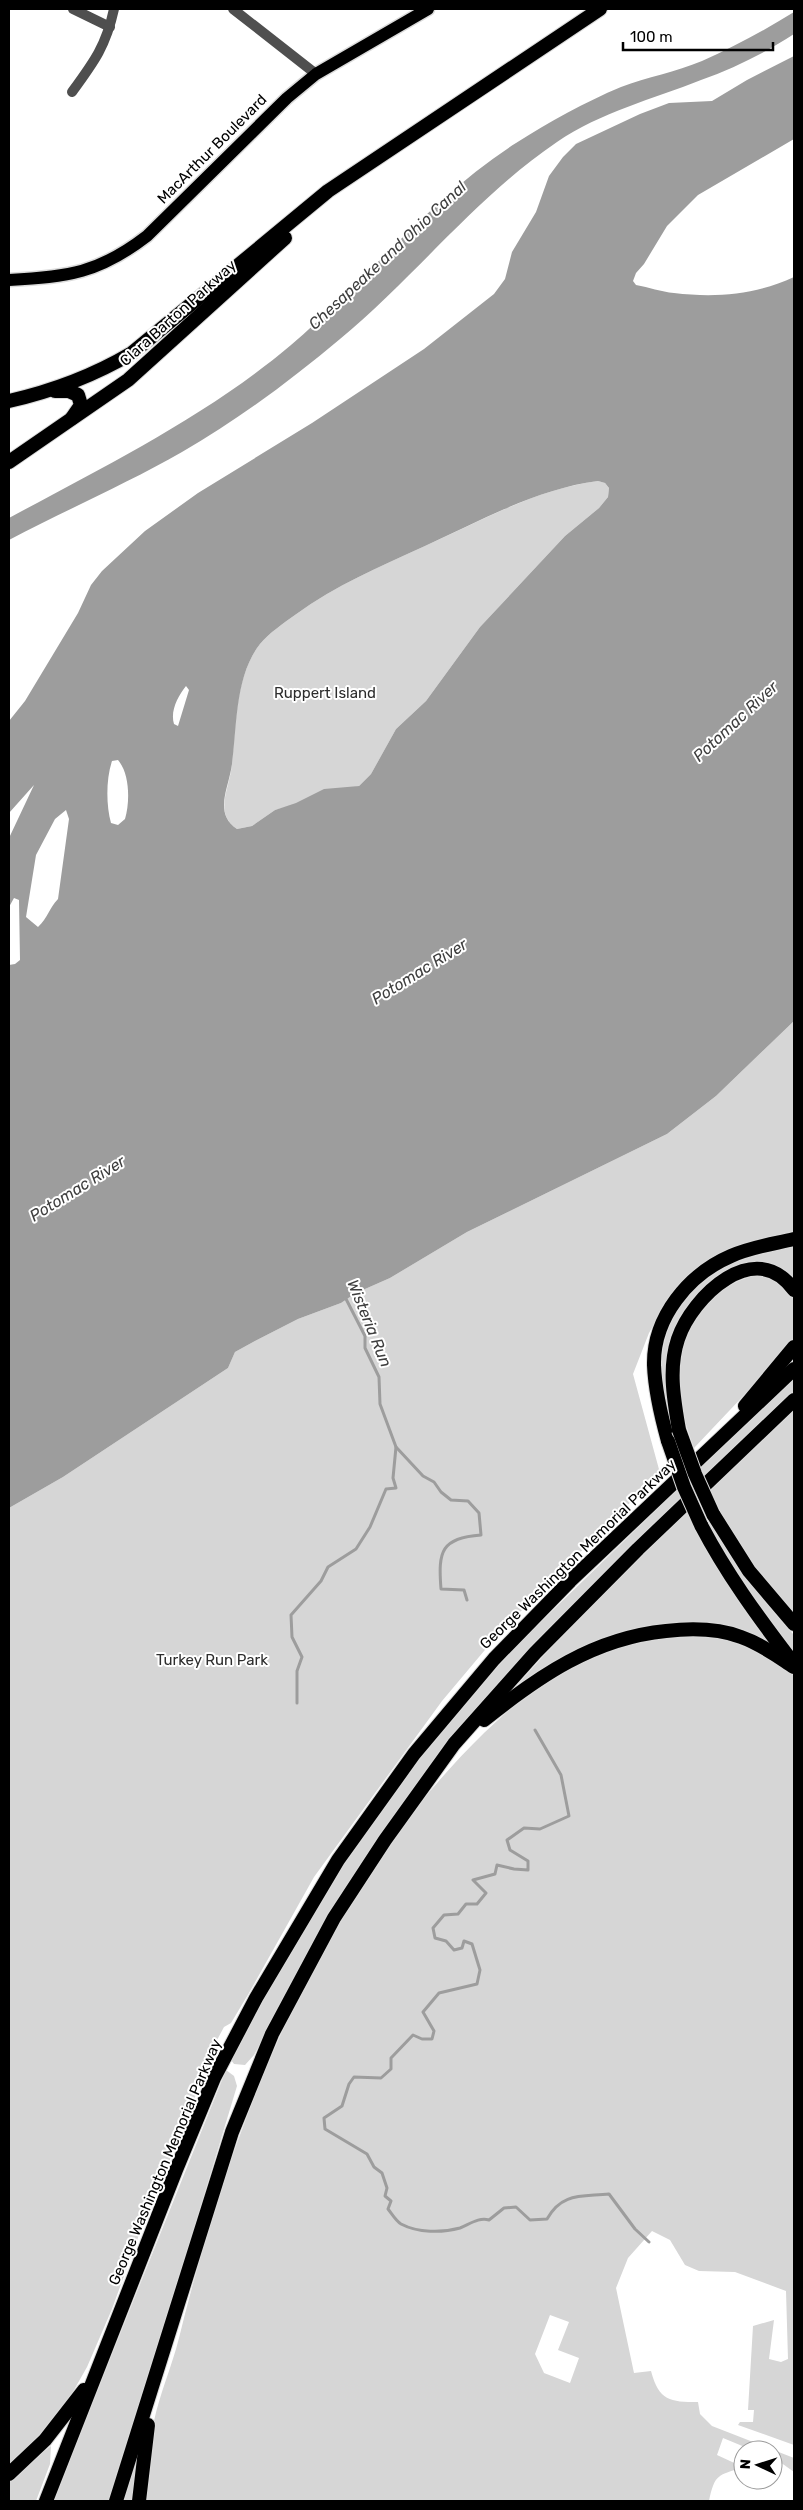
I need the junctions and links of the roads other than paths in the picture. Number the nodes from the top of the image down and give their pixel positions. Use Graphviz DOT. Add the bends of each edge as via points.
graph roads {
  1 [pos="73,9"];
  2 [pos="114,9"];
  3 [pos="233,9"];
  4 [pos="428,9"];
  5 [pos="600,9"];
  6 [pos="110,28"];
  7 [pos="316,74"];
  8 [pos="72,92"];
  9 [pos="358,172"];
  10 [pos="9,280"];
  11 [pos="42,392"];
  12 [pos="9,401"];
  13 [pos="67,424"];
  14 [pos="9,462"];
  15 [pos="794,1239"];
  16 [pos="794,1290"];
  17 [pos="794,1347"];
  18 [pos="794,1369"];
  19 [pos="794,1400"];
  20 [pos="706,1452"];
  21 [pos="794,1624"];
  22 [pos="794,1666"];
  23 [pos="454,1744"];
  24 [pos="158,2368"];
  25 [pos="94,2378"];
  26 [pos="9,2474"];
  27 [pos="46,2501"];
  28 [pos="116,2501"];
  29 [pos="139,2501"];
  1 -- 6 [label="street"];
  2 -- 6 [label="street"];
  3 -- 7 [label="street"];
  4 -- 7 [label="main road, MacArthur Boulevard"];
  5 -- 9 [label="highway, Clara Barton Parkway"];
  6 -- 8 [label="street" via="99,56"];
  7 -- 10 [label="main road, MacArthur Boulevard" via="287,98 147,236 124,254 74,274"];
  9 -- 11 [label="highway, Clara Barton Parkway" via="328,191 132,353 103,370"];
  9 -- 13 [label="highway, Clara Barton Parkway" via="128,380"];
  11 -- 12 [label="highway, Clara Barton Parkway"];
  11 -- 13 [label="highway" via="69,391 78,395 80,409"];
  13 -- 14 [label="highway, Clara Barton Parkway"];
  15 -- 22 [label="highway, bridge" via="752,1248 716,1263 688,1283 661,1330 654,1364 668,1441 684,1487 720,1559"];
  16 -- 21 [label="highway, bridge" via="774,1273 751,1269 731,1275 700,1300 683,1326 674,1356 673,1394 679,1430 694,1474 713,1514 749,1571"];
  17 -- 20 [label="highway"];
  18 -- 20 [label="highway, George Washington Memorial Parkway"];
  19 -- 23 [label="highway" via="570,1616"];
  20 -- 25 [label="highway, George Washington Memorial Parkway" via="570,1581 494,1659 414,1754 338,1860 221,2063"];
  22 -- 23 [label="highway" via="759,1644 714,1630 682,1629 632,1636 587,1651 548,1673"];
  23 -- 24 [label="highway" via="334,1918 272,2034 223,2156"];
  24 -- 28 [label="highway"];
  24 -- 29 [label="highway"];
  25 -- 26 [label="highway" via="45,2440"];
  25 -- 27 [label="highway, George Washington Memorial Parkway"];
}
